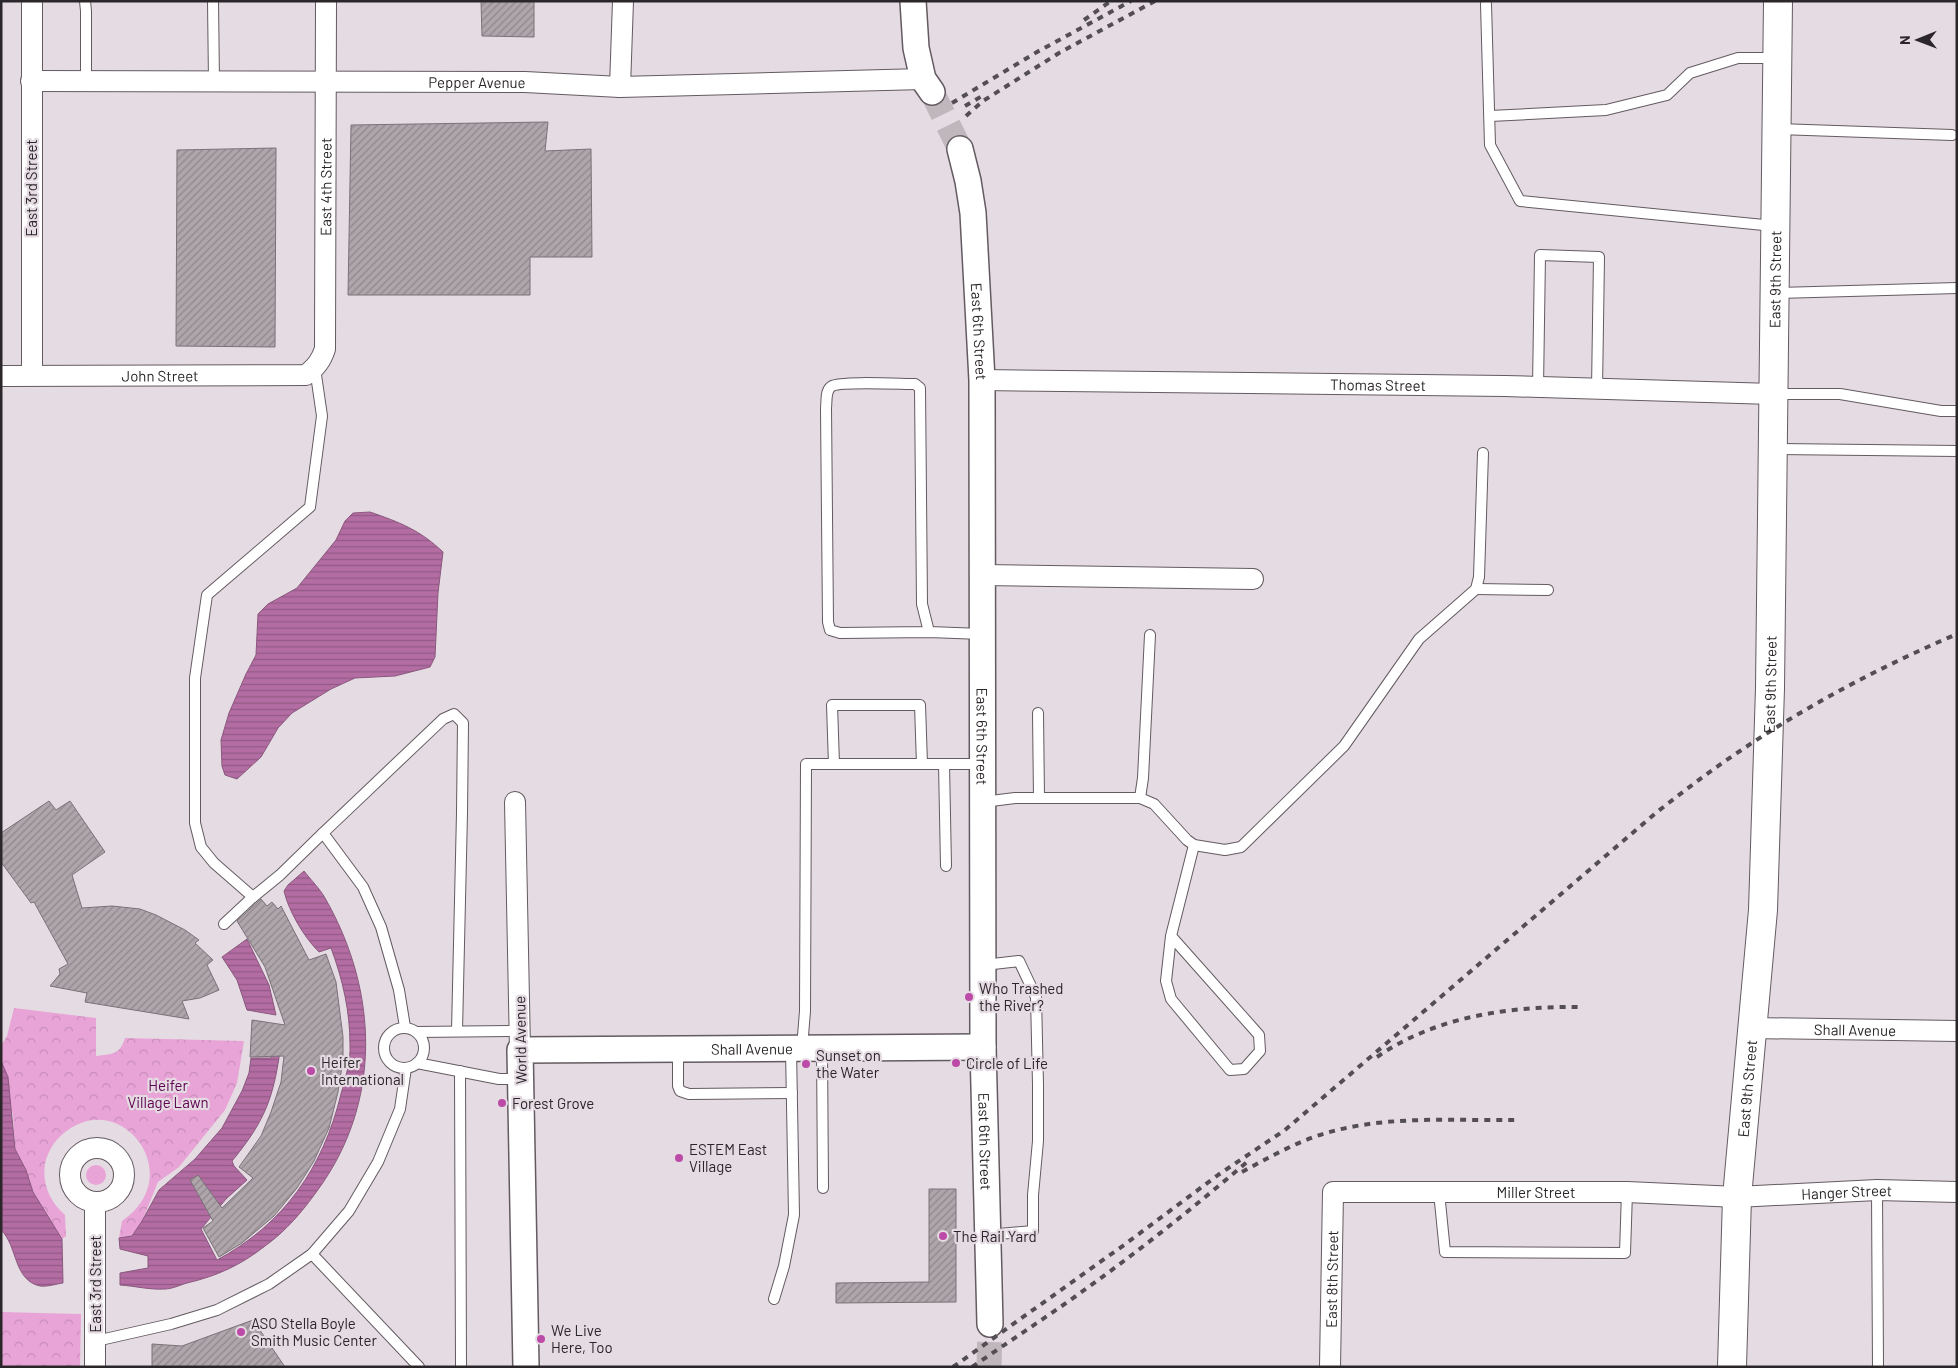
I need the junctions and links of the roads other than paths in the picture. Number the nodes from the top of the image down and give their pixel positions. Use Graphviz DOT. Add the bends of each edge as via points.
graph roads {
  1 [pos="32,1"];
  2 [pos="85,1"];
  3 [pos="213,1"];
  4 [pos="326,1"];
  5 [pos="623,1"];
  6 [pos="913,1"];
  7 [pos="1778,1"];
  8 [pos="1486,4"];
  9 [pos="1777,58"];
  10 [pos="31,81"];
  11 [pos="86,82"];
  12 [pos="214,82"];
  13 [pos="325,83"];
  14 [pos="927,86"];
  15 [pos="620,87"];
  16 [pos="1490,116"];
  17 [pos="1777,129"];
  18 [pos="1952,135"];
  19 [pos="960,149"];
  20 [pos="1775,226"];
  21 [pos="1957,288"];
  22 [pos="1774,293"];
  23 [pos="315,368"];
  24 [pos="32,375"];
  25 [pos="1,376"];
  26 [pos="982,380"];
  27 [pos="1538,387"];
  28 [pos="1597,389"];
  29 [pos="1773,394"];
  30 [pos="1957,411"];
  31 [pos="1773,449"];
  32 [pos="1957,451"];
  33 [pos="1483,453"];
  34 [pos="983,575"];
  35 [pos="1253,579"];
  36 [pos="1476,589"];
  37 [pos="1548,590"];
  38 [pos="930,632"];
  39 [pos="983,634"];
  40 [pos="1150,635"];
  41 [pos="1038,713"];
  42 [pos="834,764"];
  43 [pos="922,764"];
  44 [pos="944,764"];
  45 [pos="982,764"];
  46 [pos="1039,798"];
  47 [pos="1140,798"];
  48 [pos="515,802"];
  49 [pos="983,802"];
  50 [pos="323,833"];
  51 [pos="1194,845"];
  52 [pos="946,866"];
  53 [pos="253,897"];
  54 [pos="224,924"];
  55 [pos="1171,936"];
  56 [pos="984,965"];
  57 [pos="405,1028"];
  58 [pos="1754,1028"];
  59 [pos="1957,1031"];
  60 [pos="417,1032"];
  61 [pos="457,1032"];
  62 [pos="520,1040"];
  63 [pos="983,1047"];
  64 [pos="805,1048"];
  65 [pos="678,1050"];
  66 [pos="418,1063"];
  67 [pos="406,1068"];
  68 [pos="460,1071"];
  69 [pos="521,1079"];
  70 [pos="792,1093"];
  71 [pos="823,1188"];
  72 [pos="1877,1190"];
  73 [pos="1333,1192"];
  74 [pos="1439,1192"];
  75 [pos="1627,1192"];
  76 [pos="1957,1192"];
  77 [pos="1737,1197"];
  78 [pos="95,1202"];
  79 [pos="986,1235"];
  80 [pos="312,1254"];
  81 [pos="774,1299"];
  82 [pos="990,1324"];
  83 [pos="96,1340"];
  84 [pos="95,1367"];
  85 [pos="419,1367"];
  86 [pos="461,1367"];
  87 [pos="526,1367"];
  88 [pos="1330,1367"];
  89 [pos="1732,1367"];
  90 [pos="1878,1367"];
  1 -- 10 [label="street, East 3rd Street"];
  2 -- 11 [label="lane"];
  3 -- 12 [label="lane"];
  4 -- 13 [label="street, East 4th Street"];
  5 -- 15 [label="street"];
  6 -- 14 [label="street" via="916,48"];
  7 -- 9 [label="main road, East 9th Street"];
  8 -- 16 [label="lane"];
  9 -- 16 [label="lane" via="1738,58 1690,73 1667,94 1606,110"];
  9 -- 17 [label="main road, East 9th Street"];
  10 -- 11 [label="street, Pepper Avenue"];
  10 -- 24 [label="street, East 3rd Street"];
  11 -- 12 [label="street, Pepper Avenue"];
  12 -- 13 [label="street, Pepper Avenue"];
  13 -- 15 [label="street, Pepper Avenue" via="525,82"];
  13 -- 23 [label="street, East 4th Street" via="325,349"];
  14 -- 15 [label="street, Pepper Avenue"];
  16 -- 20 [label="lane" via="1490,145 1520,201"];
  17 -- 18 [label="lane"];
  17 -- 20 [label="main road, East 9th Street"];
  19 -- 26 [label="street, East 6th Street" via="973,213"];
  20 -- 22 [label="main road, East 9th Street"];
  21 -- 22 [label="lane"];
  22 -- 29 [label="main road, East 9th Street"];
  23 -- 24 [label="street, John Street" via="306,375"];
  23 -- 53 [label="lane" via="322,416 310,507 207,596 195,678 195,823 201,847 214,863"];
  24 -- 25 [label="street, John Street"];
  26 -- 27 [label="street, Thomas Street"];
  26 -- 34 [label="street, East 6th Street"];
  27 -- 28 [label="street, Thomas Street"];
  27 -- 28 [label="lane" via="1540,255 1599,257"];
  28 -- 29 [label="street, Thomas Street"];
  29 -- 30 [label="lane" via="1840,394"];
  29 -- 31 [label="main road, East 9th Street"];
  31 -- 32 [label="lane"];
  31 -- 58 [label="main road, East 9th Street" via="1763,910"];
  33 -- 36 [label="lane"];
  34 -- 35 [label="street"];
  34 -- 39 [label="street, East 6th Street"];
  36 -- 37 [label="lane"];
  36 -- 51 [label="lane" via="1419,639 1344,746 1241,847 1226,850"];
  38 -- 38 [label="lane" via="922,604 920,388 915,384 832,386 827,391 826,408 830,630"];
  38 -- 39 [label="lane"];
  39 -- 45 [label="street, East 6th Street"];
  40 -- 47 [label="lane"];
  41 -- 46 [label="lane"];
  42 -- 43 [label="lane"];
  42 -- 43 [label="lane" via="832,705 920,705"];
  42 -- 64 [label="lane" via="806,764"];
  43 -- 44 [label="lane"];
  44 -- 45 [label="lane"];
  44 -- 52 [label="lane"];
  45 -- 49 [label="street, East 6th Street"];
  46 -- 47 [label="lane"];
  46 -- 49 [label="lane"];
  47 -- 51 [label="lane" via="1154,804"];
  48 -- 62 [label="street, World Avenue"];
  49 -- 56 [label="street, East 6th Street"];
  50 -- 53 [label="lane"];
  50 -- 57 [label="lane" via="363,887 381,927 399,990"];
  50 -- 61 [label="lane" via="443,719 454,714 463,722"];
  51 -- 55 [label="lane"];
  53 -- 54 [label="lane"];
  55 -- 55 [label="lane" via="1166,981 1171,999 1230,1070 1244,1069 1260,1051 1259,1035"];
  56 -- 63 [label="street, East 6th Street"];
  56 -- 79 [label="lane" via="1019,961 1036,997 1038,1084 1033,1231"];
  57 -- 60 [label="lane"];
  57 -- 67 [label="lane" via="389,1033 383,1049 387,1060 394,1066"];
  58 -- 59 [label="street, Shall Avenue"];
  58 -- 77 [label="main road, East 9th Street"];
  60 -- 61 [label="lane"];
  60 -- 66 [label="lane" via="423,1040 424,1051"];
  61 -- 62 [label="lane"];
  62 -- 65 [label="street, Shall Avenue"];
  62 -- 69 [label="street, World Avenue"];
  63 -- 64 [label="street, Shall Avenue"];
  63 -- 79 [label="street, East 6th Street"];
  64 -- 65 [label="street, Shall Avenue"];
  64 -- 70 [label="lane"];
  64 -- 71 [label="lane"];
  65 -- 70 [label="lane" via="680,1091 689,1094"];
  66 -- 67 [label="lane"];
  66 -- 68 [label="lane"];
  67 -- 80 [label="lane" via="400,1109 378,1162 349,1211"];
  68 -- 69 [label="lane" via="499,1079"];
  68 -- 86 [label="lane"];
  69 -- 87 [label="street, World Avenue"];
  70 -- 81 [label="lane" via="794,1214"];
  72 -- 76 [label="street, Hanger Street"];
  72 -- 77 [label="street, Hanger Street"];
  72 -- 90 [label="lane"];
  73 -- 74 [label="street, Miller Street"];
  73 -- 88 [label="street, East 8th Street"];
  74 -- 75 [label="street, Miller Street"];
  74 -- 75 [label="lane" via="1445,1252 1625,1253"];
  75 -- 77 [label="street, Miller Street"];
  77 -- 89 [label="main road, East 9th Street"];
  78 -- 83 [label="street, East 3rd Street"];
  79 -- 82 [label="street, East 6th Street"];
  80 -- 83 [label="lane" via="269,1284 217,1310 171,1324"];
  80 -- 85 [label="lane"];
  83 -- 84 [label="street, East 3rd Street"];
}
